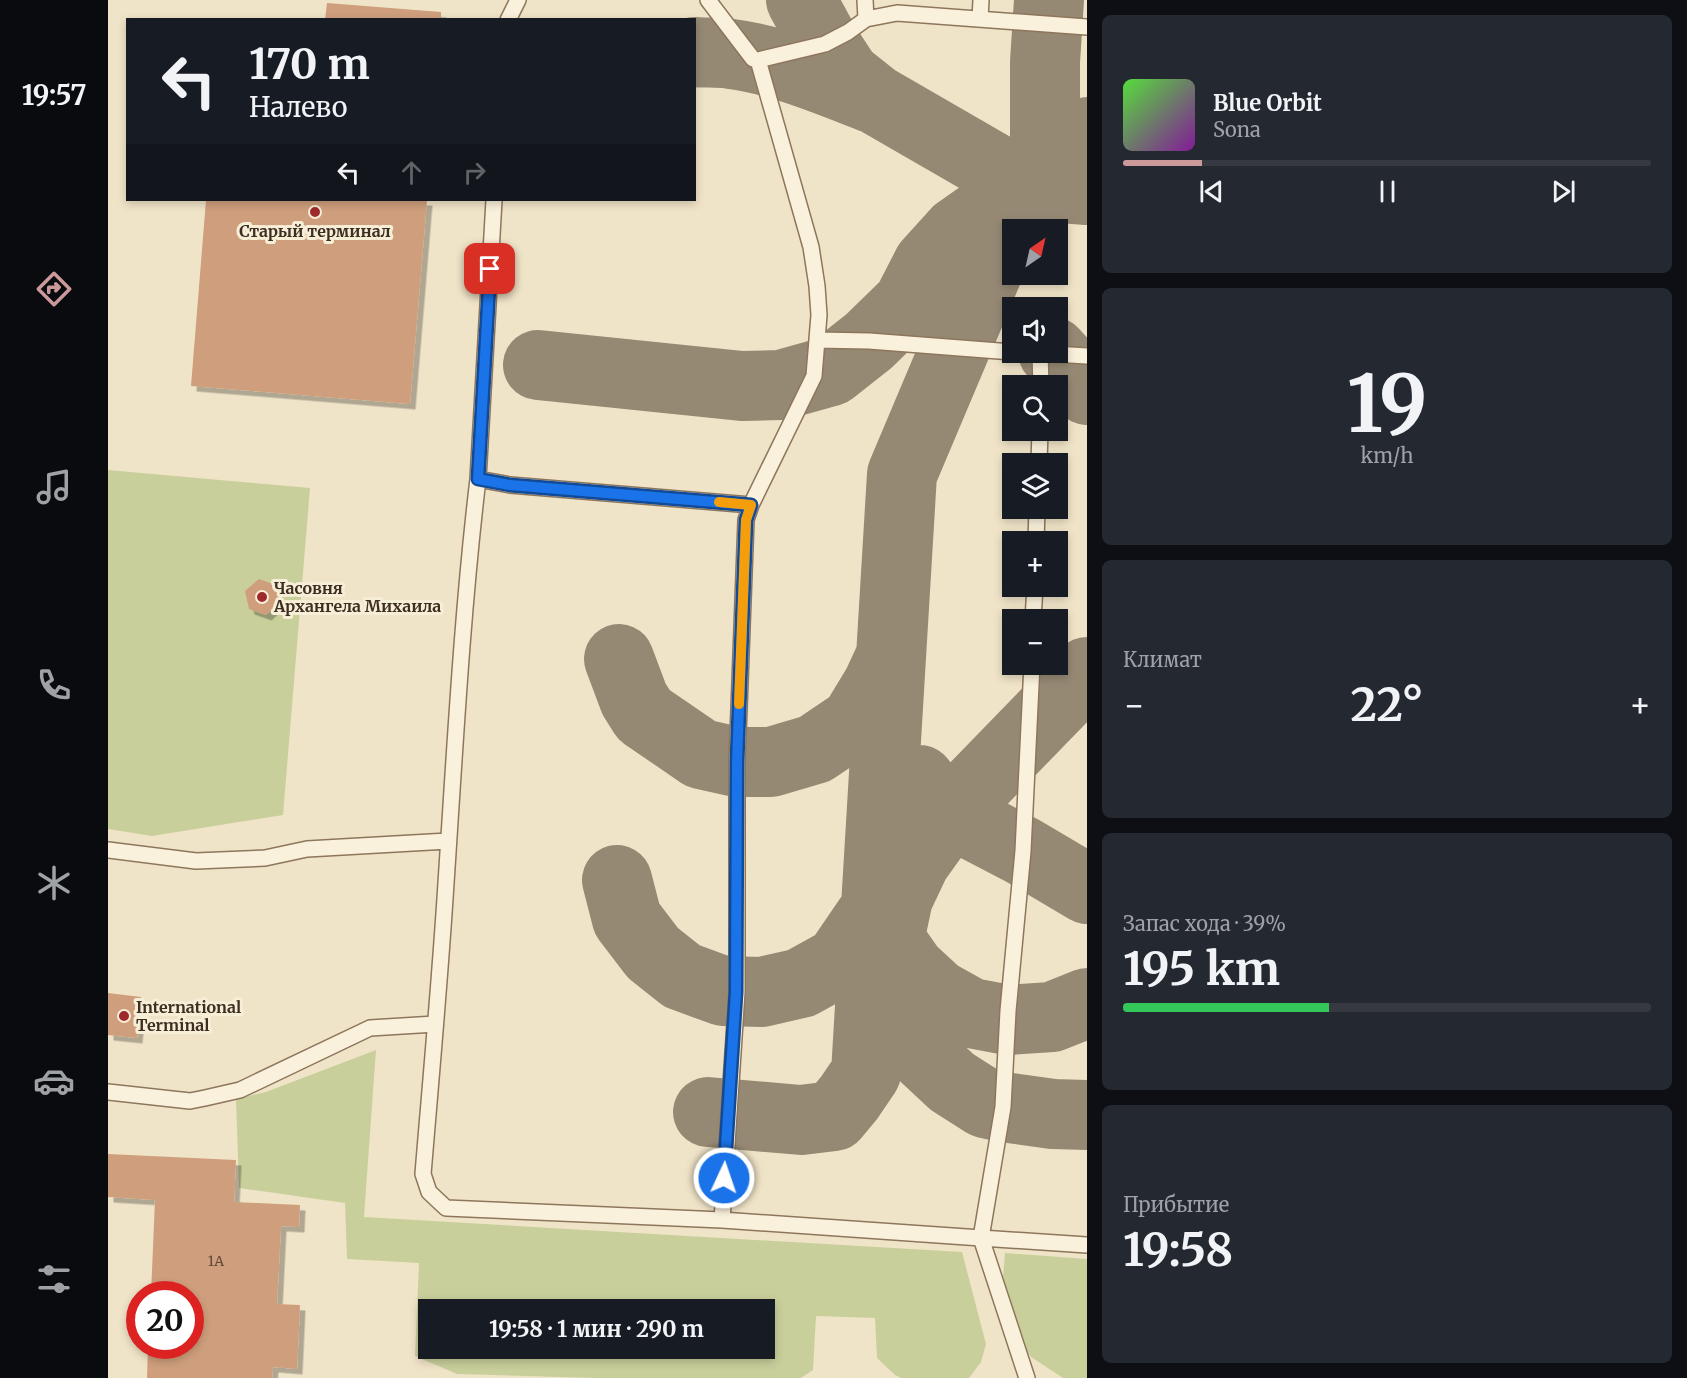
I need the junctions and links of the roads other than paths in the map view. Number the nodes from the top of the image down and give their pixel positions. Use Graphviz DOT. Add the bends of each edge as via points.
graph roads {
  1 [pos="518,0"];
  2 [pos="708,0"];
  3 [pos="865,0"];
  4 [pos="981,0"];
  5 [pos="509,18"];
  6 [pos="866,19"];
  7 [pos="980,19"];
  8 [pos="1087,27"];
  9 [pos="758,60"];
  10 [pos="494,201"];
  11 [pos="817,340"];
  12 [pos="1002,351"];
  13 [pos="1068,354"];
  14 [pos="1087,356"];
  15 [pos="478,479"];
  16 [pos="751,505"];
  17 [pos="1031,675"];
  18 [pos="448,841"];
  19 [pos="108,850"];
  20 [pos="435,1024"];
  21 [pos="108,1092"];
  22 [pos="722,1220"];
  23 [pos="981,1238"];
  24 [pos="1087,1245"];
  25 [pos="1027,1378"];
  1 -- 5 [label="lane"];
  2 -- 9 [label="lane" via="753,59"];
  3 -- 6 [label="lane"];
  4 -- 7 [label="lane"];
  6 -- 7 [label="lane" via="897,13"];
  6 -- 9 [label="lane" via="825,44"];
  7 -- 8 [label="lane"];
  9 -- 11 [label="lane" via="811,247 818,296"];
  10 -- 15 [label="lane"];
  11 -- 12 [label="lane"];
  11 -- 16 [label="lane" via="814,376"];
  13 -- 14 [label="lane"];
  15 -- 16 [label="lane"];
  15 -- 18 [label="lane"];
  16 -- 22 [label="lane" via="746,520 737,762 736,992"];
  17 -- 23 [label="lane" via="1023,851 1003,1107"];
  18 -- 19 [label="lane" via="307,849 265,858 196,861"];
  18 -- 20 [label="lane"];
  20 -- 21 [label="lane" via="370,1028 240,1090 205,1098 190,1101"];
  20 -- 22 [label="lane" via="423,1174 429,1191 446,1208"];
  22 -- 23 [label="lane"];
  23 -- 24 [label="lane"];
  23 -- 25 [label="lane"];
}
